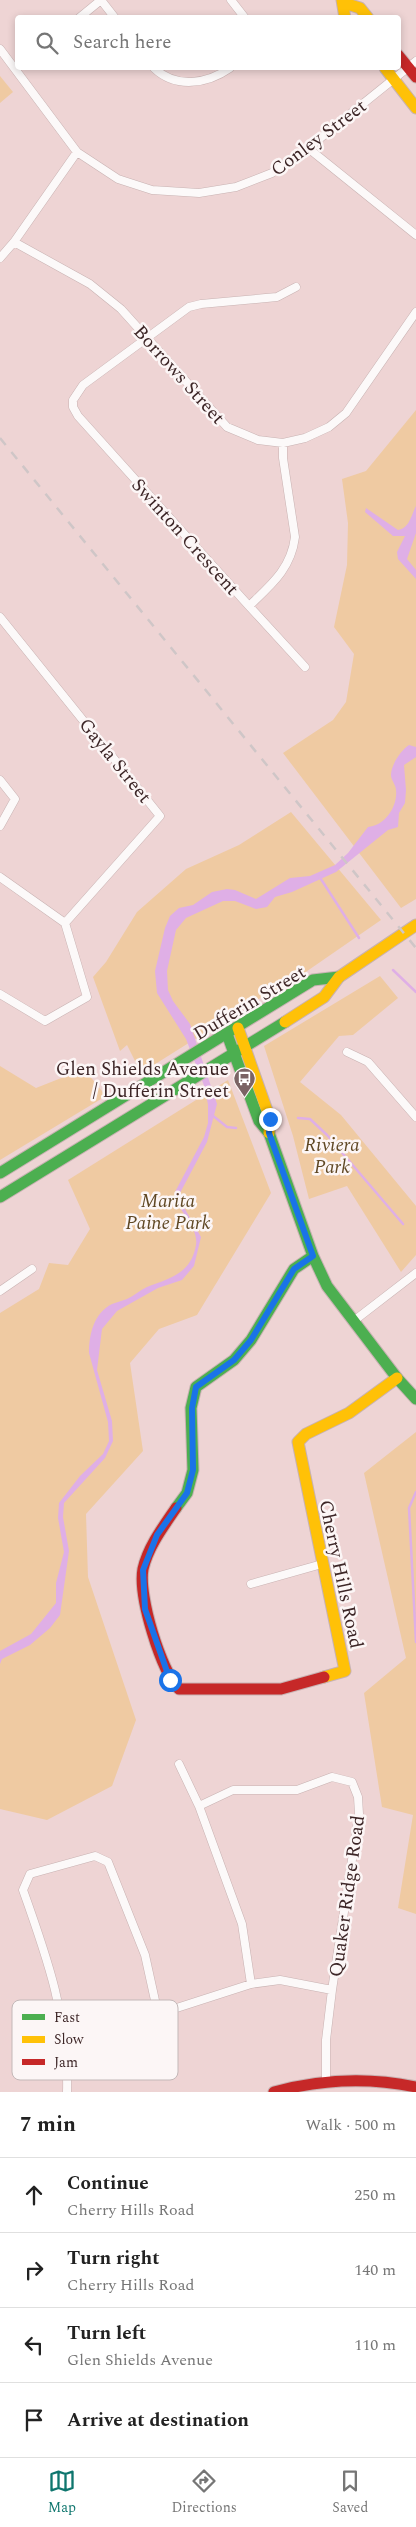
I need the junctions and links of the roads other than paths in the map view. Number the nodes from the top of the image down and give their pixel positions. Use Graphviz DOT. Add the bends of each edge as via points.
graph roads {
  1 [pos="101,0"];
  2 [pos="231,0"];
  3 [pos="343,1"];
  4 [pos="83,15"];
  5 [pos="113,15"];
  6 [pos="243,15"];
  7 [pos="345,15"];
  8 [pos="366,15"];
  9 [pos="0,48"];
  10 [pos="401,58"];
  11 [pos="15,65"];
  12 [pos="414,69"];
  13 [pos="19,70"];
  14 [pos="157,70"];
  15 [pos="227,70"];
  16 [pos="387,70"];
  17 [pos="394,79"];
  18 [pos="416,108"];
  19 [pos="308,148"];
  20 [pos="77,152"];
  21 [pos="416,235"];
  22 [pos="14,242"];
  23 [pos="0,258"];
  24 [pos="296,287"];
  25 [pos="416,312"];
  26 [pos="146,338"];
  27 [pos="283,443"];
  28 [pos="249,606"];
  29 [pos="0,616"];
  30 [pos="305,667"];
  31 [pos="0,780"];
  32 [pos="0,826"];
  33 [pos="0,877"];
  34 [pos="65,923"];
  35 [pos="416,925"];
  36 [pos="339,977"];
  37 [pos="0,994"];
  38 [pos="238,1028"];
  39 [pos="227,1034"];
  40 [pos="245,1048"];
  41 [pos="347,1052"];
  42 [pos="234,1055"];
  43 [pos="416,1117"];
  44 [pos="269,1133"];
  45 [pos="0,1174"];
  46 [pos="0,1197"];
  47 [pos="313,1256"];
  48 [pos="32,1268"];
  49 [pos="416,1274"];
  50 [pos="0,1290"];
  51 [pos="355,1320"];
  52 [pos="397,1378"];
  53 [pos="416,1398"];
  54 [pos="322,1564"];
  55 [pos="251,1584"];
  56 [pos="178,1764"];
  57 [pos="199,1806"];
  58 [pos="252,1984"];
  59 [pos="332,1990"];
  60 [pos="57,2000"];
  61 [pos="155,2000"];
  62 [pos="178,2008"];
  63 [pos="326,2080"];
  64 [pos="416,2087"];
  65 [pos="274,2092"];
  1 -- 4 [label="street"];
  1 -- 5 [label="street"];
  2 -- 6 [label="street"];
  3 -- 7 [label="street"];
  3 -- 8 [label="street" via="360,8"];
  9 -- 11 [label="street, Conley Street"];
  10 -- 12 [label="street"];
  12 -- 17 [label="street, Conley Street"];
  13 -- 20 [label="street, Conley Street"];
  14 -- 15 [label="street" via="190,82 217,77"];
  16 -- 17 [label="street"];
  17 -- 18 [label="street"];
  17 -- 19 [label="street, Conley Street"];
  19 -- 20 [label="street, Conley Street" via="272,173 236,187 199,193 152,190 118,179"];
  19 -- 21 [label="street"];
  20 -- 22 [label="street"];
  22 -- 23 [label="street"];
  22 -- 26 [label="street, Borrows Street" via="90,284 121,309"];
  24 -- 26 [label="street, Swinton Crescent" via="277,296 189,307"];
  25 -- 27 [label="street, Borrows Street" via="346,413 328,427 305,438"];
  26 -- 27 [label="street, Borrows Street" via="227,426 258,440"];
  26 -- 28 [label="street, Swinton Crescent" via="83,386 72,400 73,407"];
  27 -- 28 [label="street, Swinton Crescent" via="295,537 293,550 279,578"];
  28 -- 30 [label="street"];
  29 -- 34 [label="street, Gayla Street" via="160,816"];
  31 -- 32 [label="street" via="15,799"];
  33 -- 34 [label="street"];
  34 -- 37 [label="street" via="87,997 45,1021"];
  35 -- 36 [label="street, Dufferin Street"];
  36 -- 38 [label="street, Dufferin Street" via="313,980"];
  36 -- 40 [label="street, Dufferin Street" via="324,997"];
  38 -- 39 [label="street, Dufferin Street"];
  38 -- 40 [label="street"];
  39 -- 42 [label="street"];
  39 -- 45 [label="street, Dufferin Street"];
  40 -- 42 [label="street, Dufferin Street"];
  40 -- 44 [label="street" via="270,1119"];
  41 -- 43 [label="street" via="368,1062"];
  42 -- 44 [label="street" via="259,1121"];
  42 -- 46 [label="street, Dufferin Street"];
  44 -- 47 [label="street"];
  47 -- 51 [label="street" via="328,1286"];
  47 -- 54 [label="street, Cherry Hills Road" via="294,1269 251,1340 234,1360 196,1387 192,1408 193,1470 187,1493 157,1535 143,1570 145,1609 170,1680 179,1689 281,1689 345,1671"];
  48 -- 50 [label="street"];
  49 -- 51 [label="street"];
  51 -- 52 [label="street"];
  52 -- 53 [label="street"];
  52 -- 54 [label="street, Cherry Hills Road" via="349,1413 306,1434 298,1442"];
  54 -- 55 [label="street"];
  56 -- 57 [label="street"];
  57 -- 58 [label="street" via="242,1924"];
  57 -- 59 [label="street, Quaker Ridge Road" via="233,1790 297,1790 332,1777 352,1782 358,1797 359,1814"];
  58 -- 59 [label="street" via="280,1980"];
  58 -- 62 [label="street"];
  59 -- 63 [label="street, Quaker Ridge Road" via="326,2040"];
  60 -- 61 [label="street" via="51,1970 23,1890 30,1874 95,1856 108,1862 145,1955"];
  63 -- 64 [label="street" via="391,2081"];
  63 -- 65 [label="street"];
}
